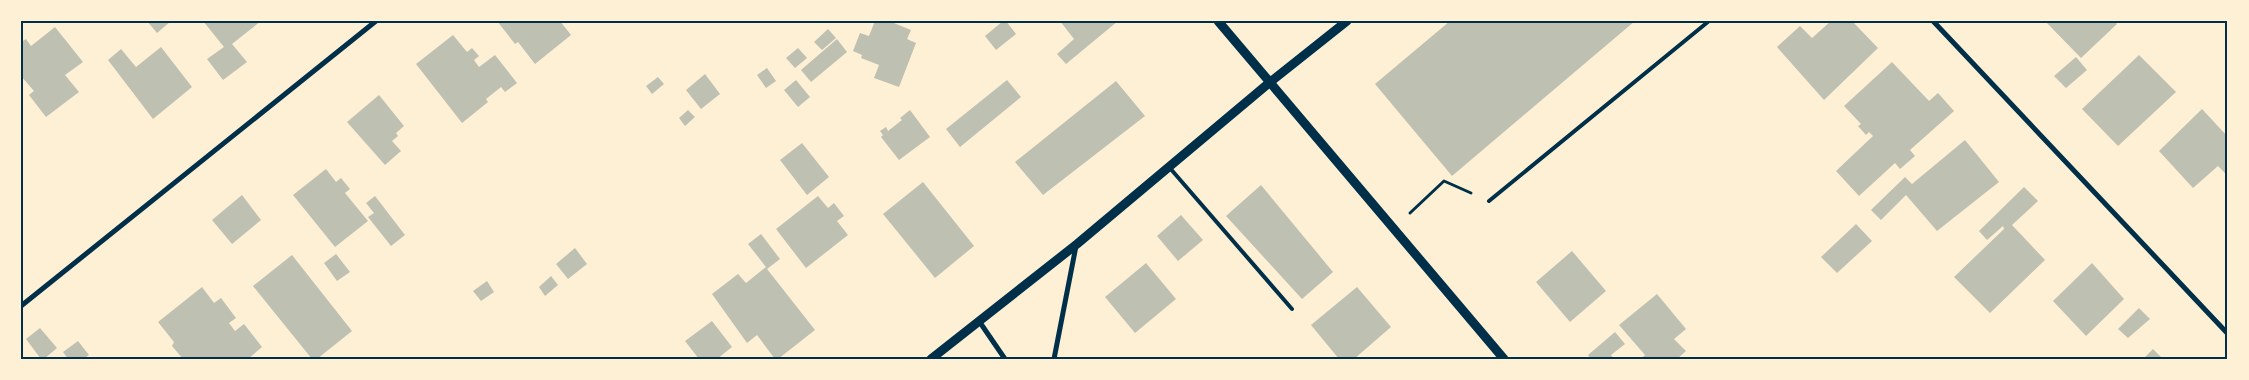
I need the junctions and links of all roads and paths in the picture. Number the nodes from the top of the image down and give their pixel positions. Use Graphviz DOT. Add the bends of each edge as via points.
graph roads {
  1 [pos="376,21"];
  2 [pos="1218,21"];
  3 [pos="1347,21"];
  4 [pos="1709,21"];
  5 [pos="1933,21"];
  6 [pos="1269,83"];
  7 [pos="1168,167"];
  8 [pos="1489,201"];
  9 [pos="1394,229"];
  10 [pos="1077,244"];
  11 [pos="21,306"];
  12 [pos="1292,309"];
  13 [pos="979,321"];
  14 [pos="2228,334"];
  15 [pos="931,359"];
  16 [pos="1005,359"];
  17 [pos="1054,359"];
  18 [pos="1504,359"];
  1 -- 11 [label="street"];
  2 -- 6 [label="street"];
  3 -- 6 [label="street"];
  4 -- 8 [label="lane"];
  5 -- 14 [label="street"];
  6 -- 7 [label="street"];
  6 -- 9 [label="street"];
  7 -- 10 [label="street"];
  7 -- 12 [label="lane"];
  8 -- 9 [label="path" via="1444,181"];
  9 -- 18 [label="street"];
  10 -- 13 [label="street"];
  10 -- 17 [label="street"];
  13 -- 15 [label="street"];
  13 -- 16 [label="street"];
}
